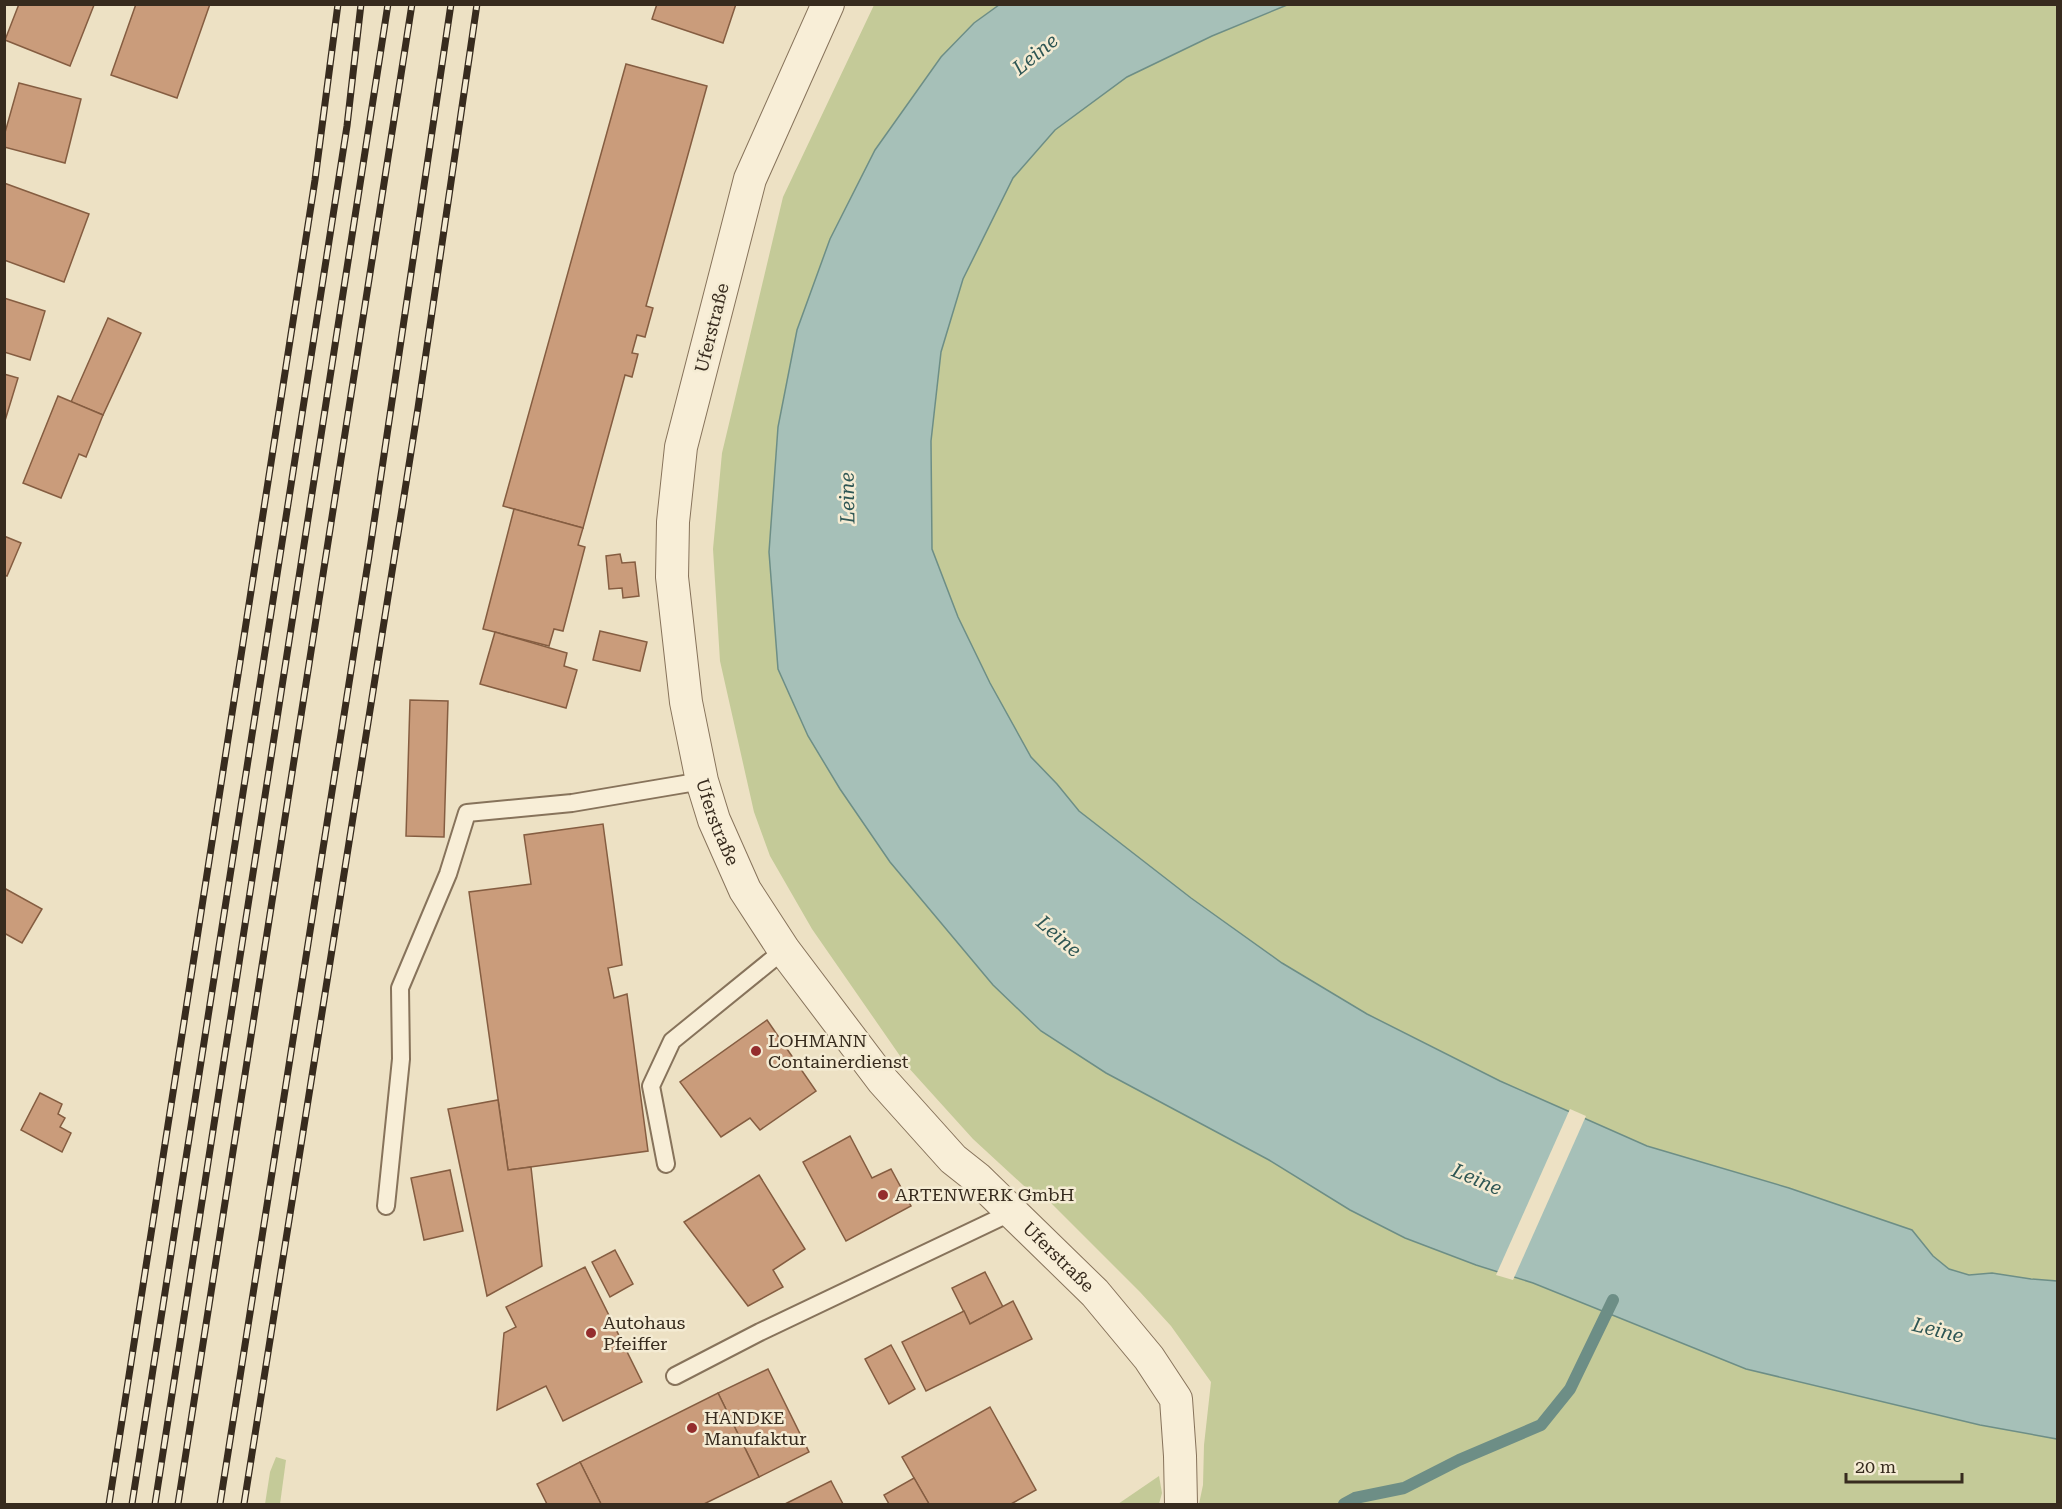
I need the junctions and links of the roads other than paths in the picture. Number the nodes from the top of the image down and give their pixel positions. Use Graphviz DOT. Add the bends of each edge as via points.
graph roads {
  1 [pos="828,4"];
  2 [pos="702,781"];
  3 [pos="784,950"];
  4 [pos="666,1164"];
  5 [pos="386,1206"];
  6 [pos="1012,1212"];
  7 [pos="675,1376"];
  8 [pos="1181,1504"];
  1 -- 2 [label="street, Uferstraße" via="750,179 681,447 672,577 686,702"];
  2 -- 3 [label="street, Uferstraße" via="714,820 745,890"];
  2 -- 5 [label="lane" via="572,803 467,813 448,874 400,988 401,1059"];
  3 -- 4 [label="lane" via="672,1041 651,1086"];
  3 -- 6 [label="street, Uferstraße" via="916,1120"];
  6 -- 7 [label="lane"];
  6 -- 8 [label="street, Uferstraße" via="1095,1293 1149,1358 1176,1399"];
}
